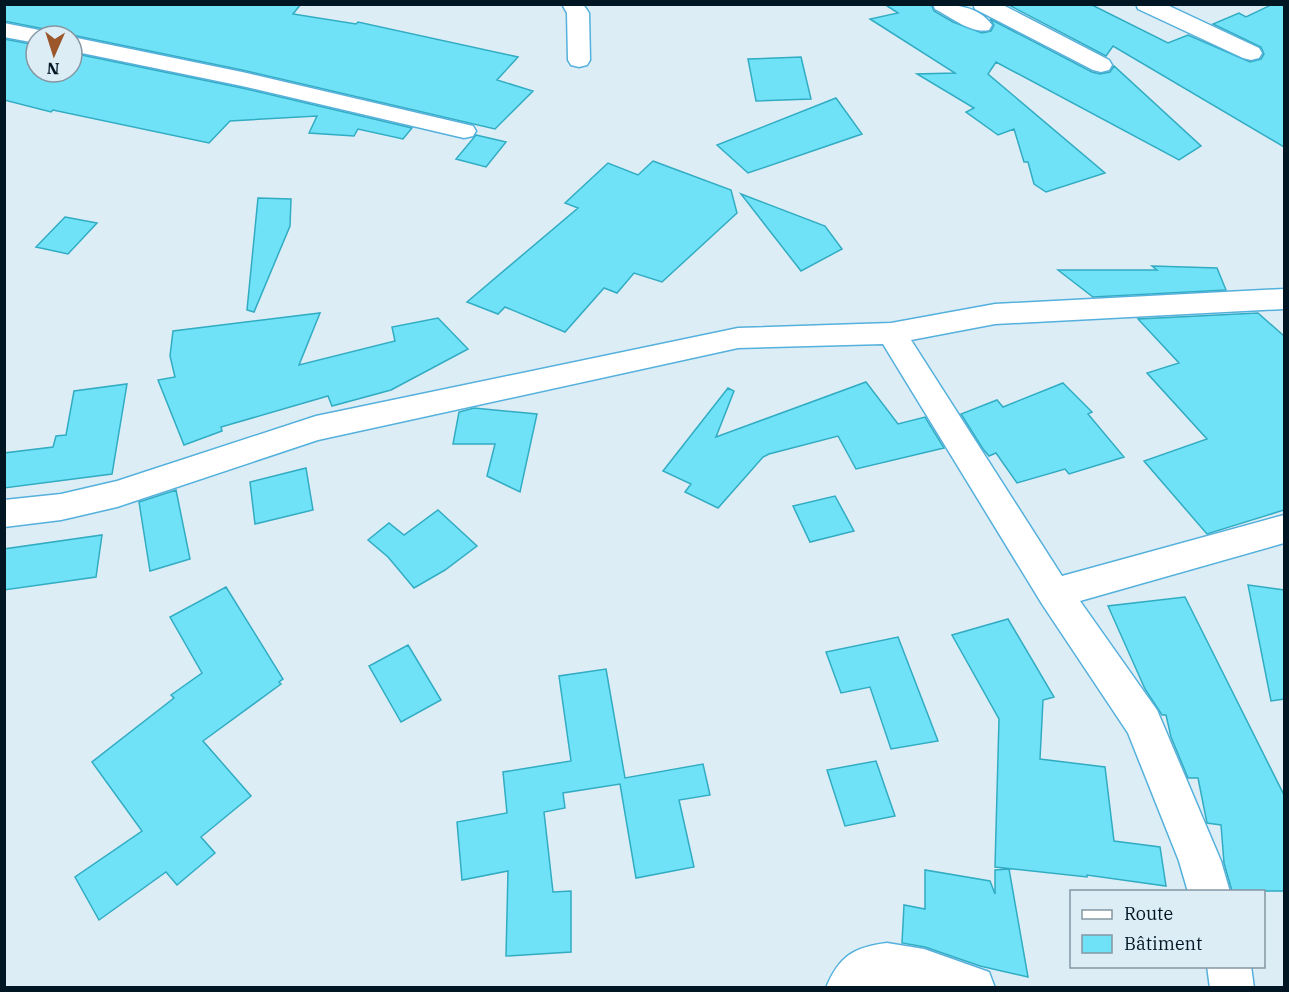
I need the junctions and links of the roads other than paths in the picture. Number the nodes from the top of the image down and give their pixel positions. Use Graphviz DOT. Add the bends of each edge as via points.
graph roads {
  1 [pos="572,4"];
  2 [pos="943,4"];
  3 [pos="1146,4"];
  4 [pos="982,15"];
  5 [pos="4,30"];
  6 [pos="24,34"];
  7 [pos="84,46"];
  8 [pos="1251,53"];
  9 [pos="579,60"];
  10 [pos="1101,65"];
  11 [pos="464,131"];
  12 [pos="1284,299"];
  13 [pos="891,333"];
  14 [pos="4,514"];
  15 [pos="1284,529"];
  16 [pos="1054,593"];
  17 [pos="1209,890"];
  18 [pos="1229,968"];
  19 [pos="848,987"];
  20 [pos="973,987"];
  21 [pos="1232,987"];
  1 -- 9 [label="street" via="578,13"];
  2 -- 4 [label="street"];
  3 -- 8 [label="street"];
  4 -- 10 [label="street"];
  5 -- 6 [label="street"];
  7 -- 11 [label="street"];
  12 -- 13 [label="street" via="995,314"];
  13 -- 14 [label="street" via="738,338 316,428 117,494 61,507"];
  13 -- 16 [label="street"];
  15 -- 16 [label="street"];
  16 -- 17 [label="street" via="1143,723"];
  18 -- 21 [label="street"];
  19 -- 20 [label="street" via="852,977 874,964 917,967"];
}
